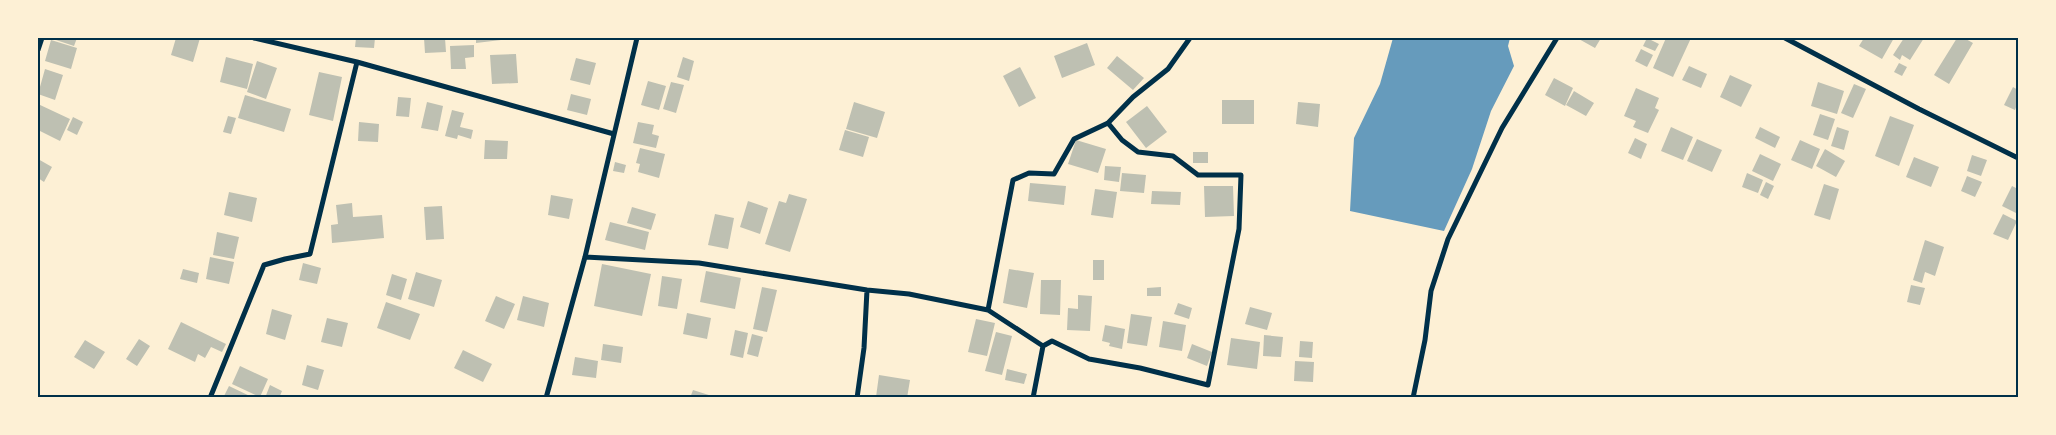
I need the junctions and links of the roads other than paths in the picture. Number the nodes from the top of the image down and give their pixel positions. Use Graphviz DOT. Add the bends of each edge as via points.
graph roads {
  1 [pos="42,38"];
  2 [pos="254,38"];
  3 [pos="637,38"];
  4 [pos="1190,38"];
  5 [pos="1557,38"];
  6 [pos="1785,38"];
  7 [pos="38,50"];
  8 [pos="357,62"];
  9 [pos="1108,123"];
  10 [pos="614,134"];
  11 [pos="2018,158"];
  12 [pos="585,257"];
  13 [pos="867,290"];
  14 [pos="988,310"];
  15 [pos="1043,346"];
  16 [pos="210,398"];
  17 [pos="546,398"];
  18 [pos="857,398"];
  19 [pos="1033,398"];
  20 [pos="1414,398"];
  1 -- 7 [label="street"];
  2 -- 8 [label="street"];
  3 -- 10 [label="street"];
  4 -- 9 [label="street" via="1168,69"];
  5 -- 20 [label="street" via="1502,128 1448,240 1431,291"];
  6 -- 11 [label="street" via="1919,110"];
  8 -- 10 [label="street"];
  8 -- 16 [label="street" via="310,254 264,265"];
  9 -- 14 [label="street" via="1074,139 1054,174 1029,173 1013,180"];
  9 -- 15 [label="street" via="1138,152 1173,156 1198,175 1241,175 1239,230 1208,385 1089,359 1052,341"];
  10 -- 12 [label="street"];
  12 -- 13 [label="street" via="699,263"];
  12 -- 17 [label="street"];
  13 -- 14 [label="street" via="909,294"];
  13 -- 18 [label="street"];
  14 -- 15 [label="street"];
  15 -- 19 [label="street"];
}
